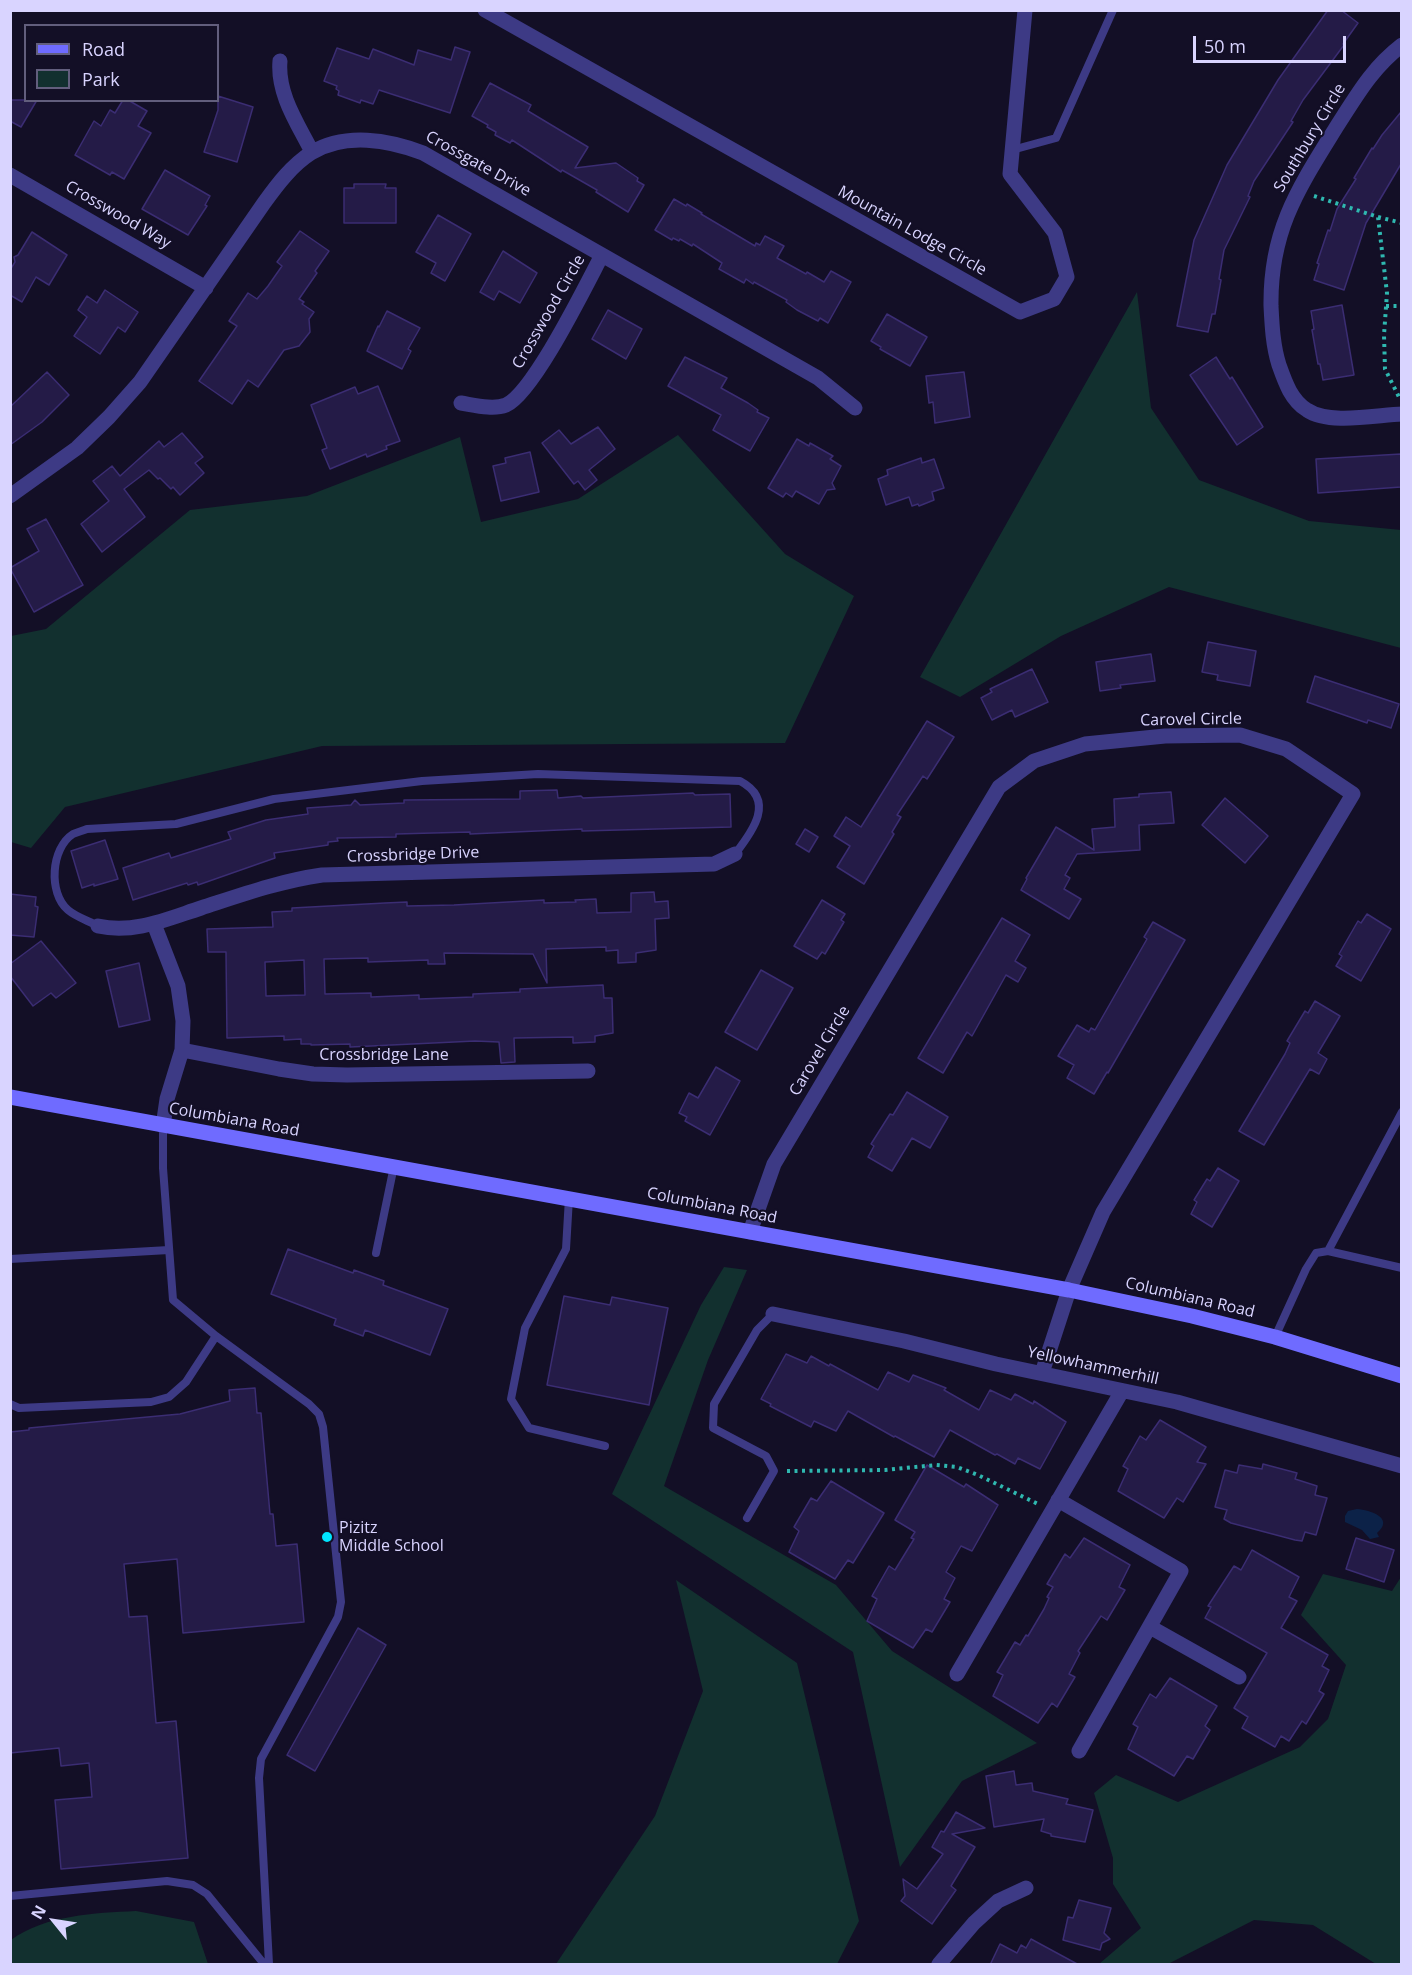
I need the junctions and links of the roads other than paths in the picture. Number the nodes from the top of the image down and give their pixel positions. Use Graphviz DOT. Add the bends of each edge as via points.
graph roads {
  1 [pos="1025,10"];
  2 [pos="1113,10"];
  3 [pos="495,13"];
  4 [pos="1401,45"];
  5 [pos="280,61"];
  6 [pos="1012,150"];
  7 [pos="312,152"];
  8 [pos="10,175"];
  9 [pos="603,255"];
  10 [pos="206,288"];
  11 [pos="461,403"];
  12 [pos="855,408"];
  13 [pos="1401,414"];
  14 [pos="10,496"];
  15 [pos="735,854"];
  16 [pos="154,924"];
  17 [pos="98,926"];
  18 [pos="182,1050"];
  19 [pos="588,1071"];
  20 [pos="10,1097"];
  21 [pos="1401,1112"];
  22 [pos="163,1125"];
  23 [pos="394,1166"];
  24 [pos="569,1198"];
  25 [pos="750,1232"];
  26 [pos="169,1250"];
  27 [pos="1328,1251"];
  28 [pos="376,1253"];
  29 [pos="10,1259"];
  30 [pos="1401,1268"];
  31 [pos="1069,1290"];
  32 [pos="773,1314"];
  33 [pos="216,1336"];
  34 [pos="1275,1336"];
  35 [pos="1042,1373"];
  36 [pos="1401,1376"];
  37 [pos="1122,1390"];
  38 [pos="10,1404"];
  39 [pos="605,1446"];
  40 [pos="1401,1466"];
  41 [pos="1054,1505"];
  42 [pos="747,1518"];
  43 [pos="1150,1627"];
  44 [pos="957,1674"];
  45 [pos="1239,1677"];
  46 [pos="1079,1751"];
  47 [pos="1026,1888"];
  48 [pos="10,1896"];
  49 [pos="264,1965"];
  50 [pos="269,1965"];
  51 [pos="939,1965"];
  1 -- 6 [label="street, Mountain Lodge Circle"];
  2 -- 6 [label="lane" via="1056,138"];
  3 -- 6 [label="street, Mountain Lodge Circle" via="1020,312 1054,299 1067,278 1055,233 1010,174"];
  4 -- 13 [label="street, Southbury Circle" via="1367,80 1298,190 1276,247 1271,283 1275,353 1286,386 1297,401 1325,417"];
  5 -- 7 [label="street" via="284,95"];
  7 -- 9 [label="street, Crossgate Drive" via="332,144 368,139 405,146"];
  7 -- 10 [label="street, Crossgate Drive" via="280,182"];
  8 -- 10 [label="street, Crosswood Way"];
  9 -- 11 [label="street, Crosswood Circle" via="524,390 506,405"];
  9 -- 12 [label="street, Crossgate Drive" via="818,378"];
  10 -- 14 [label="street, Crossgate Drive" via="140,381 109,417 77,448"];
  15 -- 16 [label="street, Crossbridge Drive" via="714,864 322,875 291,879"];
  15 -- 17 [label="lane" via="749,837 760,807 753,789 740,781 537,774 363,787 274,799 176,824 75,833 61,848 56,863 57,892 69,910"];
  16 -- 17 [label="street, Crossbridge Drive" via="114,929"];
  16 -- 18 [label="street" via="178,986"];
  18 -- 19 [label="street, Crossbridge Lane" via="313,1074"];
  18 -- 22 [label="street"];
  20 -- 22 [label="main road, Columbiana Road"];
  21 -- 27 [label="lane"];
  22 -- 23 [label="main road, Columbiana Road"];
  22 -- 26 [label="lane"];
  23 -- 24 [label="main road, Columbiana Road"];
  23 -- 28 [label="lane"];
  24 -- 25 [label="main road, Columbiana Road"];
  24 -- 39 [label="lane" via="566,1249 525,1328 511,1399 529,1428"];
  25 -- 31 [label="main road, Columbiana Road"];
  25 -- 31 [label="street, Carovel Circle" via="774,1164 999,787 1034,761 1085,744 1164,736 1240,735 1286,748 1353,795 1103,1212"];
  26 -- 29 [label="lane"];
  26 -- 33 [label="lane" via="172,1300"];
  27 -- 30 [label="lane"];
  27 -- 34 [label="lane" via="1316,1253 1306,1269"];
  31 -- 34 [label="main road, Columbiana Road"];
  31 -- 35 [label="street"];
  32 -- 35 [label="street, Yellowhammerhill"];
  32 -- 42 [label="lane" via="757,1329 714,1404 714,1428 766,1456 774,1471"];
  33 -- 38 [label="lane" via="186,1382 169,1397 151,1402 30,1408"];
  33 -- 50 [label="lane" via="319,1414 341,1602 338,1617 261,1759"];
  34 -- 36 [label="main road, Columbiana Road"];
  35 -- 37 [label="street, Yellowhammerhill"];
  37 -- 40 [label="street, Yellowhammerhill"];
  37 -- 41 [label="street"];
  41 -- 43 [label="street" via="1181,1571"];
  41 -- 44 [label="street"];
  43 -- 45 [label="street"];
  43 -- 46 [label="street"];
  47 -- 51 [label="street" via="998,1901"];
  48 -- 49 [label="lane" via="167,1881 193,1885 207,1894"];
}
